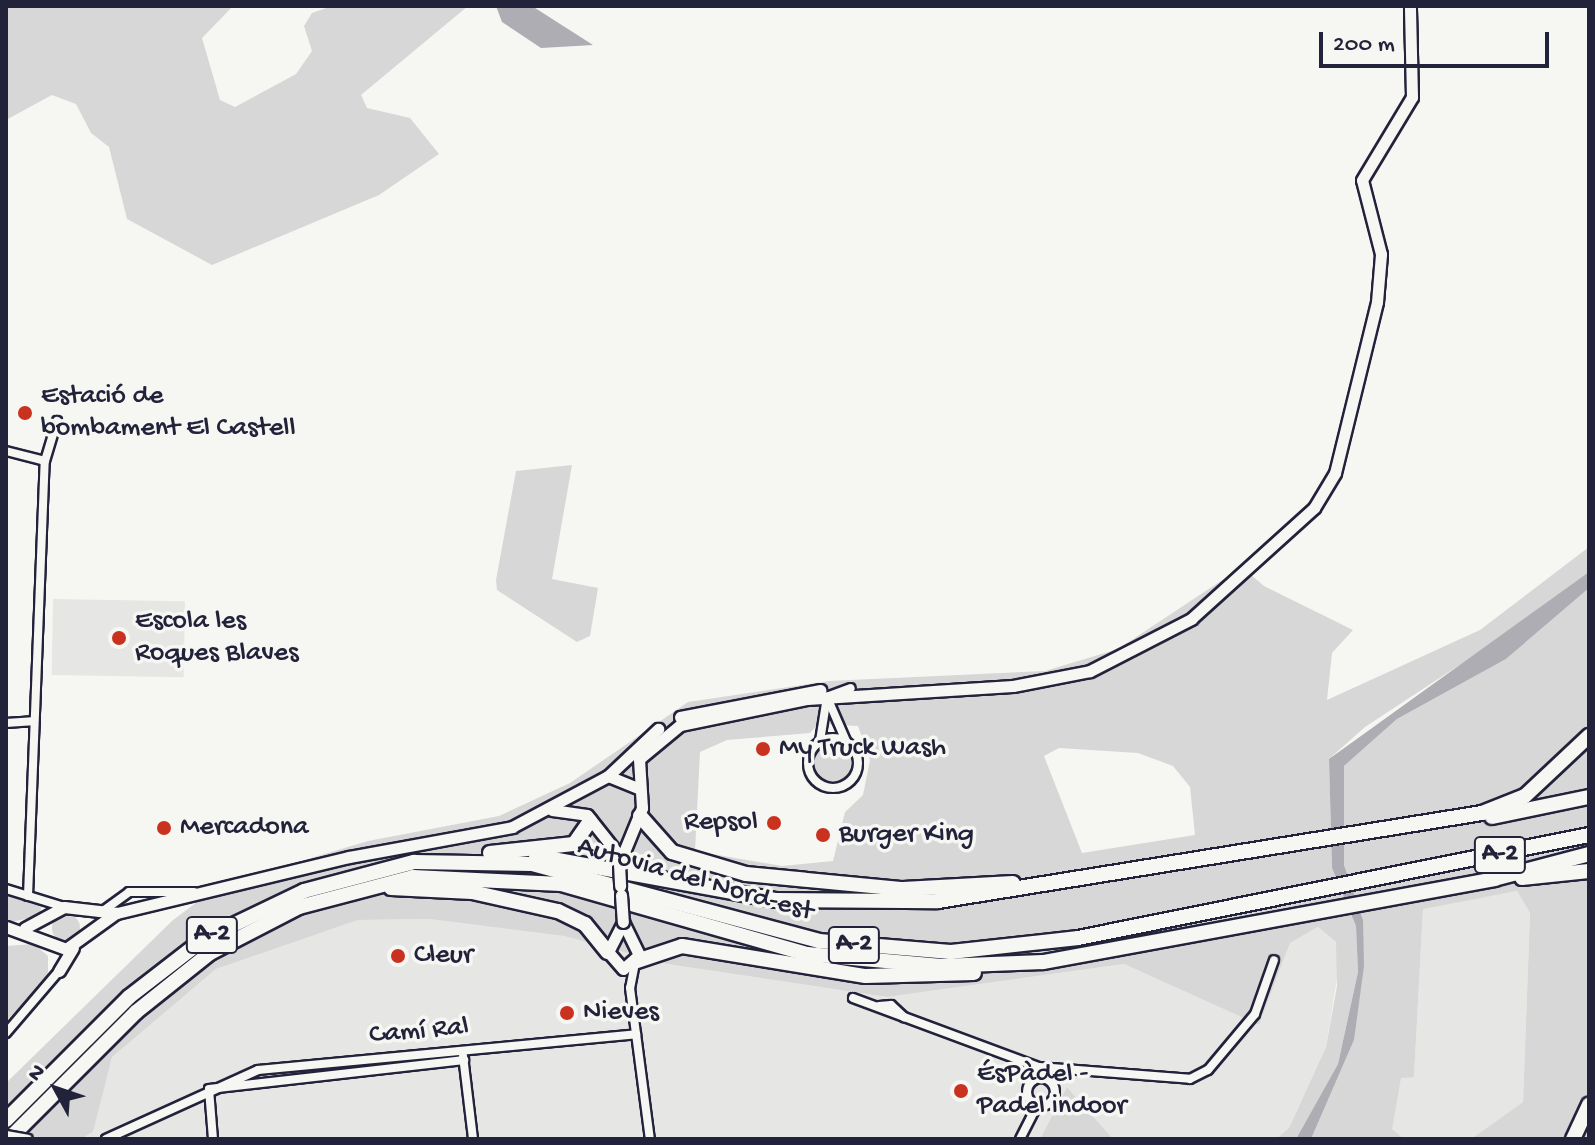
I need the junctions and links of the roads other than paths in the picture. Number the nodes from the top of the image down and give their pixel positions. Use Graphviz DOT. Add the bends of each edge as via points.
graph roads {
  1 [pos="1410,6"];
  2 [pos="57,421"];
  3 [pos="6,451"];
  4 [pos="45,461"];
  5 [pos="850,692"];
  6 [pos="805,696"];
  7 [pos="827,697"];
  8 [pos="823,710"];
  9 [pos="835,710"];
  10 [pos="32,721"];
  11 [pos="6,723"];
  12 [pos="1589,736"];
  13 [pos="820,741"];
  14 [pos="847,742"];
  15 [pos="608,776"];
  16 [pos="592,785"];
  17 [pos="638,788"];
  18 [pos="1589,797"];
  19 [pos="547,811"];
  20 [pos="640,816"];
  21 [pos="592,821"];
  22 [pos="1448,822"];
  23 [pos="628,829"];
  24 [pos="1589,835"];
  25 [pos="1589,854"];
  26 [pos="475,859"];
  27 [pos="618,859"];
  28 [pos="496,860"];
  29 [pos="1589,861"];
  30 [pos="1180,864"];
  31 [pos="1538,868"];
  32 [pos="1589,871"];
  33 [pos="1494,879"];
  34 [pos="383,885"];
  35 [pos="6,889"];
  36 [pos="28,896"];
  37 [pos="206,896"];
  38 [pos="69,908"];
  39 [pos="101,912"];
  40 [pos="117,913"];
  41 [pos="49,917"];
  42 [pos="623,922"];
  43 [pos="6,927"];
  44 [pos="25,928"];
  45 [pos="84,939"];
  46 [pos="51,943"];
  47 [pos="634,943"];
  48 [pos="611,947"];
  49 [pos="73,948"];
  50 [pos="1274,960"];
  51 [pos="636,962"];
  52 [pos="1043,962"];
  53 [pos="618,968"];
  54 [pos="59,971"];
  55 [pos="630,988"];
  56 [pos="853,998"];
  57 [pos="6,1033"];
  58 [pos="636,1034"];
  59 [pos="463,1055"];
  60 [pos="209,1089"];
  61 [pos="1589,1104"];
  62 [pos="1037,1105"];
  63 [pos="6,1120"];
  64 [pos="7,1137"];
  65 [pos="28,1139"];
  66 [pos="106,1139"];
  67 [pos="213,1139"];
  68 [pos="473,1139"];
  69 [pos="650,1139"];
  70 [pos="1020,1139"];
  71 [pos="1573,1139"];
  1 -- 5 [label="main road" via="1412,97 1362,180 1381,254 1377,302 1343,444 1320,501 1218,597 1144,649 1061,678"];
  2 -- 4 [label="street"];
  3 -- 4 [label="street"];
  4 -- 10 [label="street"];
  5 -- 6 [label="main road"];
  5 -- 7 [label="main road"];
  5 -- 9 [label="street"];
  6 -- 7 [label="main road"];
  6 -- 8 [label="street"];
  6 -- 15 [label="main road" via="692,712 656,731"];
  6 -- 17 [label="main road" via="680,725 642,754"];
  7 -- 8 [label="street"];
  7 -- 9 [label="street"];
  8 -- 13 [label="street"];
  9 -- 14 [label="street"];
  10 -- 11 [label="street"];
  10 -- 36 [label="street"];
  12 -- 22 [label="highway" via="1525,796"];
  13 -- 14 [label="street"];
  13 -- 14 [label="street" via="807,765 813,779 829,789 855,776 856,754"];
  15 -- 16 [label="main road"];
  15 -- 17 [label="main road"];
  16 -- 19 [label="main road"];
  16 -- 21 [label="main road"];
  17 -- 20 [label="main road"];
  18 -- 22 [label="highway"];
  19 -- 21 [label="main road" via="571,808"];
  19 -- 37 [label="main road" via="512,827 349,857"];
  20 -- 23 [label="main road"];
  20 -- 30 [label="highway" via="657,841 692,860 850,887 982,886"];
  21 -- 23 [label="main road"];
  21 -- 26 [label="highway" via="574,844"];
  21 -- 27 [label="main road"];
  22 -- 30 [label="highway"];
  23 -- 27 [label="main road"];
  24 -- 28 [label="highway, Autovia del Nord-est / A-2" via="1046,944 905,950 819,941 611,882"];
  25 -- 31 [label="highway, Autovia del Nord-est / A-2"];
  26 -- 28 [label="highway, Autovia del Nord-est / A-2"];
  26 -- 63 [label="highway, Autovia del Nord-est / A-2" via="355,874 226,926 129,997"];
  27 -- 42 [label="main road, bridge"];
  28 -- 30 [label="highway" via="568,859 775,900 879,904 1007,893"];
  29 -- 31 [label="highway"];
  31 -- 33 [label="highway, Autovia del Nord-est / A-2"];
  32 -- 33 [label="highway"];
  33 -- 52 [label="highway, Autovia del Nord-est / A-2" via="1417,889"];
  34 -- 48 [label="highway" via="472,892 558,911 585,924"];
  34 -- 52 [label="highway, Autovia del Nord-est / A-2" via="413,877 529,878 807,954 941,966"];
  34 -- 64 [label="highway, Autovia del Nord-est / A-2" via="299,907 190,967"];
  35 -- 36 [label="street"];
  36 -- 38 [label="street"];
  36 -- 41 [label="street"];
  37 -- 39 [label="street" via="175,888 129,892"];
  37 -- 40 [label="main road"];
  38 -- 39 [label="main road"];
  38 -- 41 [label="main road"];
  38 -- 45 [label="main road" via="86,924"];
  39 -- 40 [label="main road"];
  40 -- 45 [label="main road"];
  41 -- 44 [label="main road"];
  41 -- 46 [label="main road"];
  42 -- 47 [label="main road"];
  42 -- 48 [label="main road"];
  43 -- 44 [label="main road"];
  44 -- 46 [label="main road"];
  45 -- 49 [label="main road"];
  46 -- 49 [label="main road"];
  46 -- 54 [label="main road"];
  47 -- 48 [label="main road"];
  47 -- 51 [label="main road"];
  48 -- 53 [label="main road"];
  49 -- 54 [label="main road"];
  50 -- 56 [label="street" via="1255,1014 1198,1078 1030,1065"];
  51 -- 52 [label="highway" via="682,946 866,976 942,977"];
  51 -- 53 [label="main road"];
  51 -- 55 [label="street"];
  53 -- 55 [label="street"];
  54 -- 57 [label="street"];
  55 -- 58 [label="street"];
  58 -- 59 [label="street, Camí Ral"];
  58 -- 69 [label="street"];
  59 -- 60 [label="street, Camí Ral" via="267,1068"];
  59 -- 68 [label="street"];
  60 -- 66 [label="street, Camí Ral"];
  60 -- 67 [label="street"];
  61 -- 71 [label="highway"];
  62 -- 70 [label="street"];
  64 -- 65 [label="street, bridge"];
}
